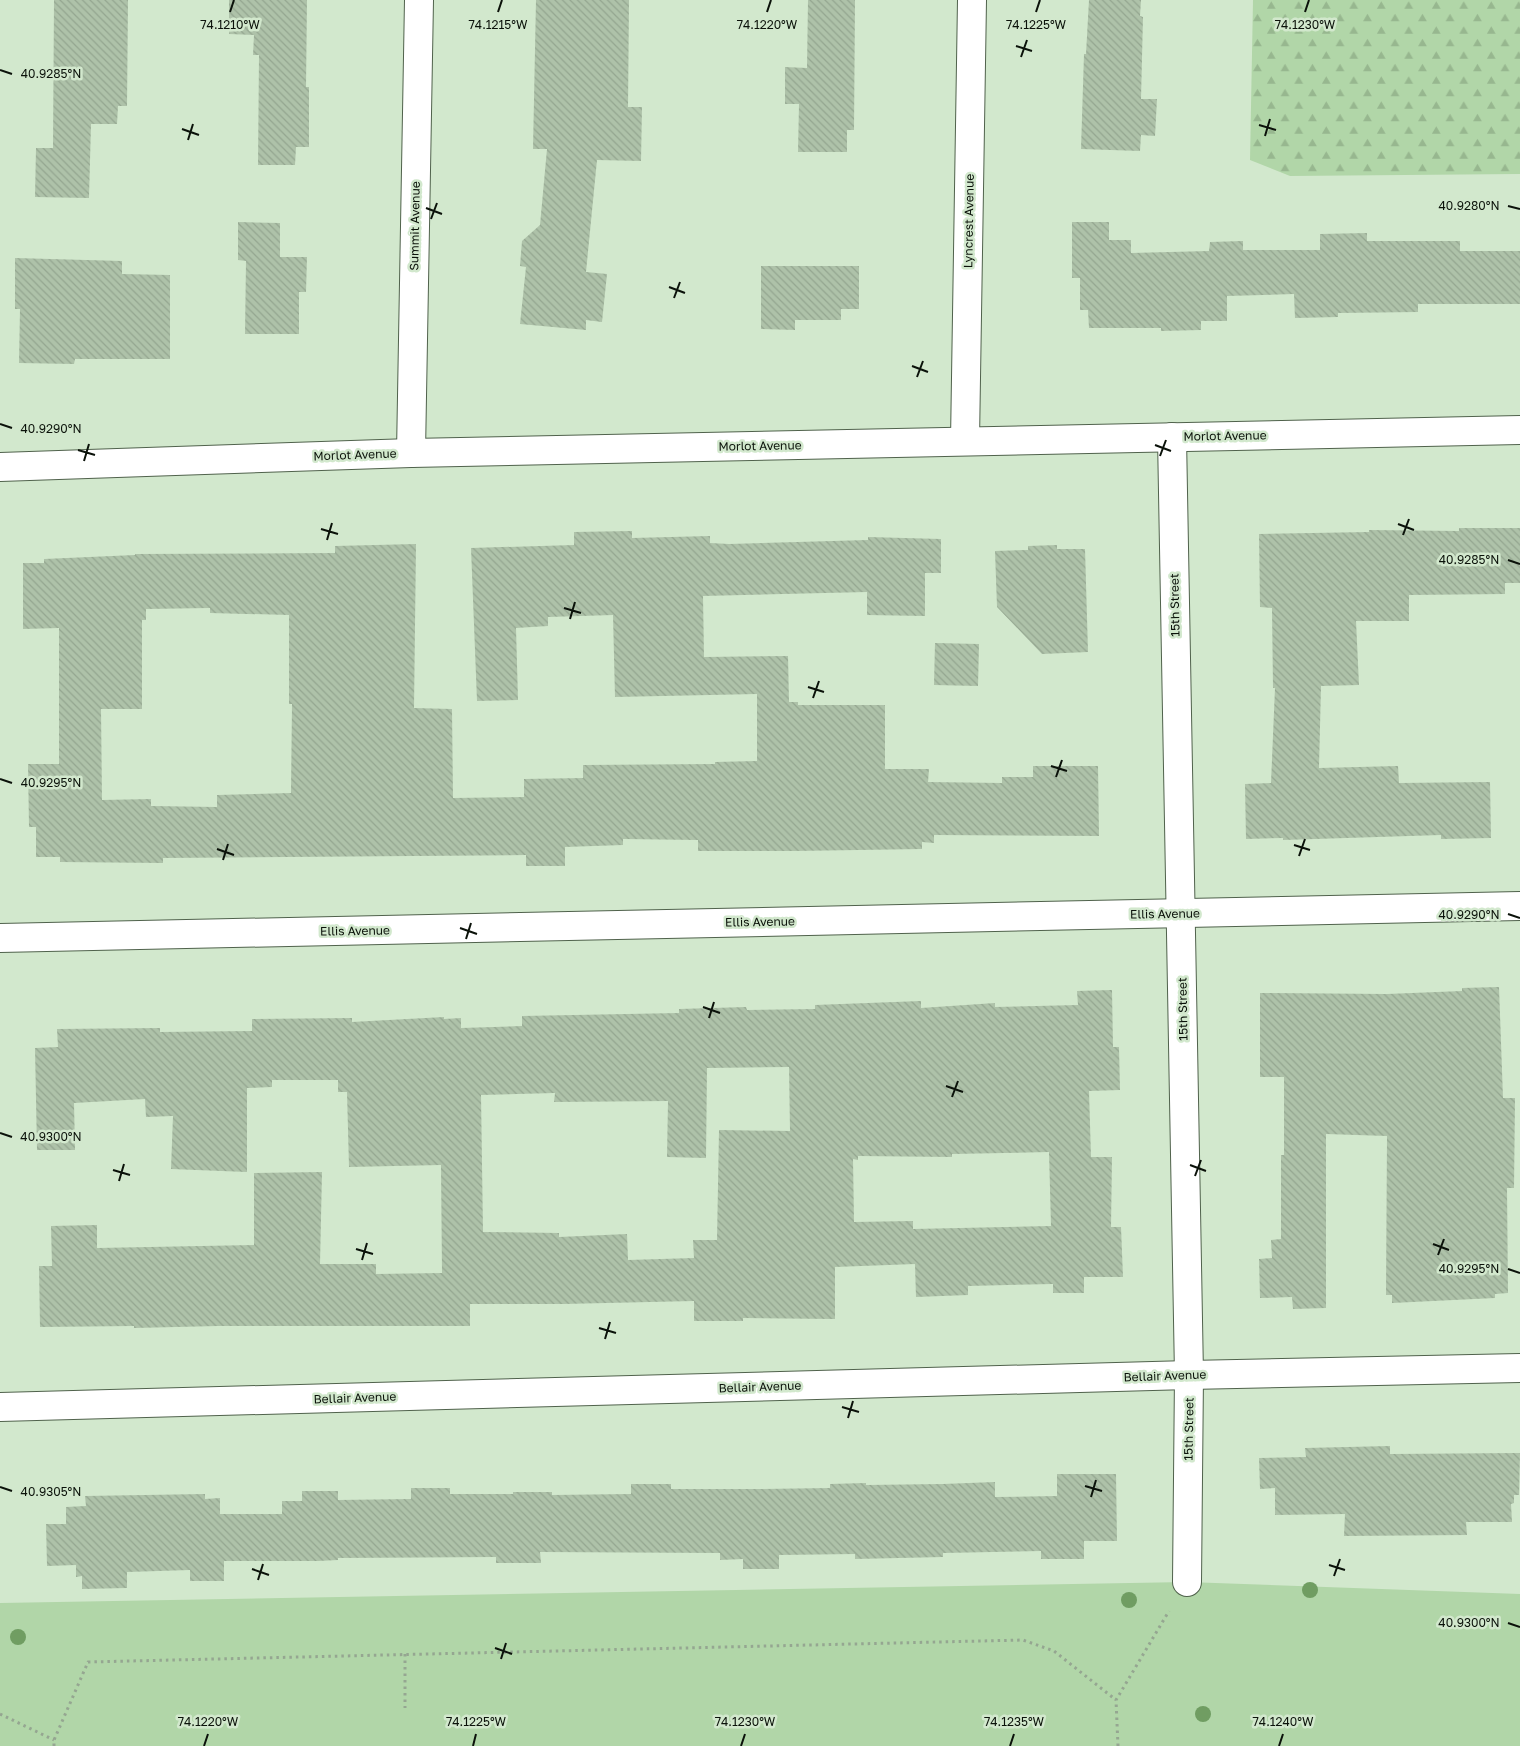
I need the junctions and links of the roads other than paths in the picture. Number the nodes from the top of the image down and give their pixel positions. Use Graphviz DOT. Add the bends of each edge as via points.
graph roads {
  1 [pos="419,0"];
  2 [pos="972,0"];
  3 [pos="1520,430"];
  4 [pos="1172,437"];
  5 [pos="965,442"];
  6 [pos="411,453"];
  7 [pos="0,467"];
  8 [pos="1520,906"];
  9 [pos="1181,914"];
  10 [pos="0,938"];
  11 [pos="1520,1368"];
  12 [pos="1189,1375"];
  13 [pos="0,1407"];
  14 [pos="1187,1582"];
  1 -- 6 [label="street, Summit Avenue"];
  2 -- 5 [label="street, Lyncrest Avenue"];
  3 -- 4 [label="street, Morlot Avenue"];
  4 -- 5 [label="street, Morlot Avenue"];
  4 -- 9 [label="street, 15th Street"];
  5 -- 6 [label="street, Morlot Avenue"];
  6 -- 7 [label="street, Morlot Avenue"];
  8 -- 9 [label="street, Ellis Avenue"];
  9 -- 10 [label="street, Ellis Avenue"];
  9 -- 12 [label="street, 15th Street"];
  11 -- 12 [label="street, Bellair Avenue"];
  12 -- 13 [label="street, Bellair Avenue"];
  12 -- 14 [label="street, 15th Street"];
}
